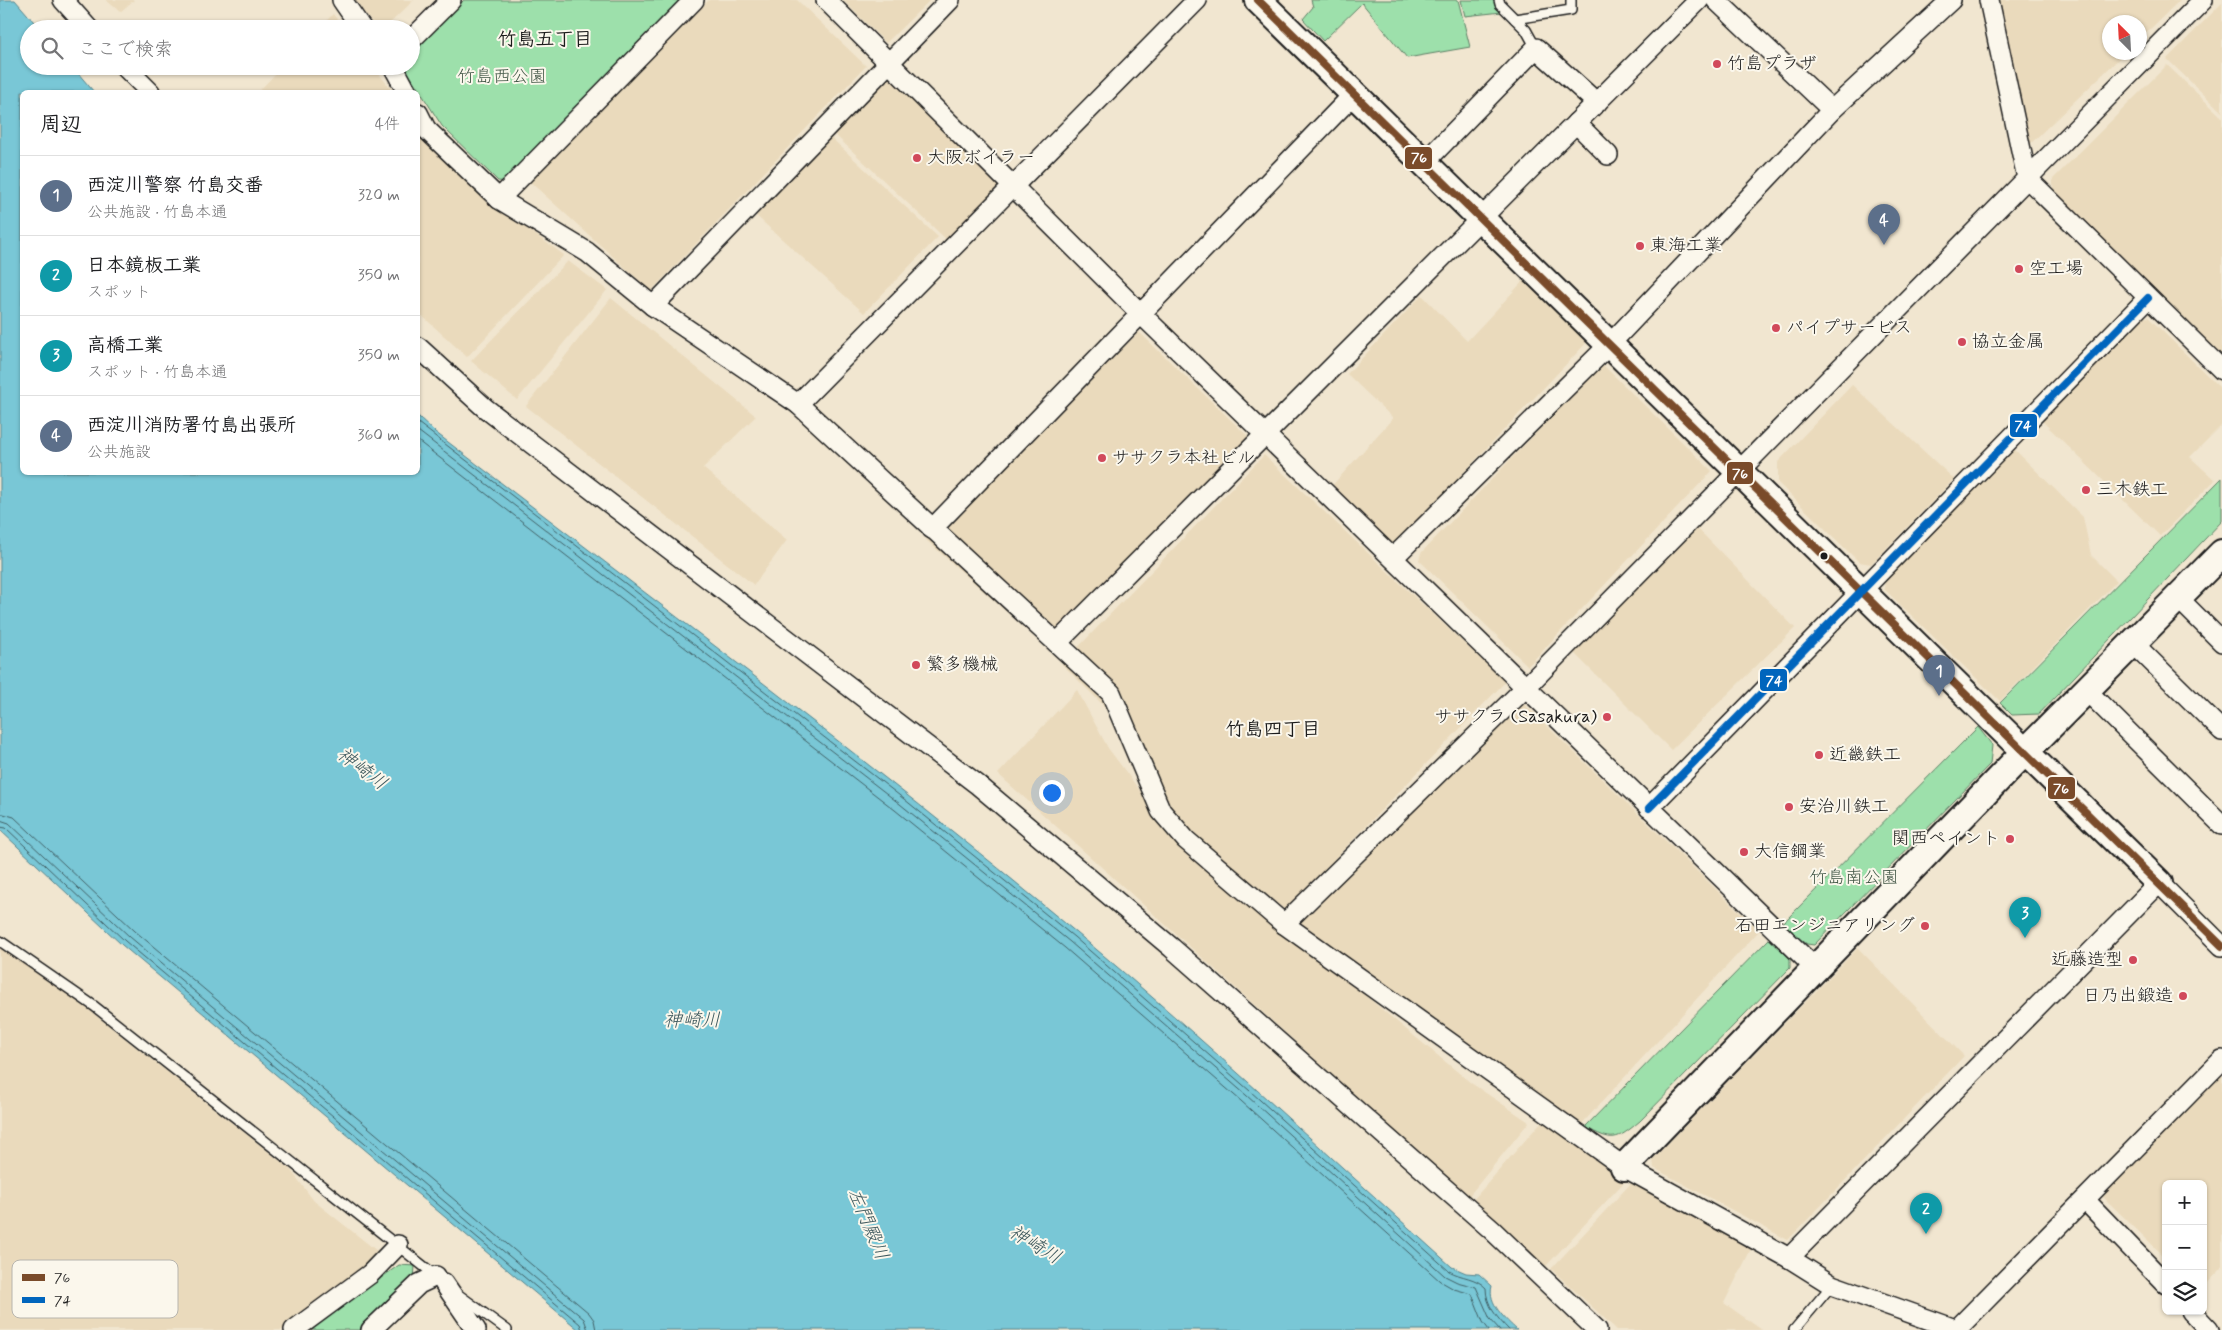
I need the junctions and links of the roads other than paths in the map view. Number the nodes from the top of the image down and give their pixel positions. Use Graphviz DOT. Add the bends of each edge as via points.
graph roads {
  1 [pos="63,0"];
  2 [pos="342,0"];
  3 [pos="451,0"];
  4 [pos="694,0"];
  5 [pos="826,0"];
  6 [pos="950,0"];
  7 [pos="1197,0"];
  8 [pos="1258,0"];
  9 [pos="1499,0"];
  10 [pos="1571,0"];
  11 [pos="1699,0"];
  12 [pos="1716,0"];
  13 [pos="1951,0"];
  14 [pos="1989,0"];
  15 [pos="2202,0"];
  16 [pos="1515,19"];
  17 [pos="81,20"];
  18 [pos="356,20"];
  19 [pos="420,31"];
  20 [pos="1536,48"];
  21 [pos="890,63"];
  22 [pos="133,75"];
  23 [pos="398,75"];
  24 [pos="148,90"];
  25 [pos="406,90"];
  26 [pos="1354,94"];
  27 [pos="1597,102"];
  28 [pos="1832,110"];
  29 [pos="420,117"];
  30 [pos="1576,123"];
  31 [pos="1608,155"];
  32 [pos="1425,162"];
  33 [pos="2027,178"];
  34 [pos="1014,186"];
  35 [pos="499,199"];
  36 [pos="1481,218"];
  37 [pos="2148,298"];
  38 [pos="653,306"];
  39 [pos="1141,314"];
  40 [pos="1609,345"];
  41 [pos="420,349"];
  42 [pos="2222,370"];
  43 [pos="798,404"];
  44 [pos="1266,434"];
  45 [pos="1739,472"];
  46 [pos="932,528"];
  47 [pos="2222,553"];
  48 [pos="1392,558"];
  49 [pos="1860,590"];
  50 [pos="2178,598"];
  51 [pos="2222,642"];
  52 [pos="1057,643"];
  53 [pos="2134,644"];
  54 [pos="1526,687"];
  55 [pos="2087,691"];
  56 [pos="2222,731"];
  57 [pos="2026,752"];
  58 [pos="1649,808"];
  59 [pos="2222,825"];
  60 [pos="2159,883"];
  61 [pos="1284,924"];
  62 [pos="0,941"];
  63 [pos="2222,946"];
  64 [pos="1816,969"];
  65 [pos="2222,1060"];
  66 [pos="1624,1168"];
  67 [pos="2085,1200"];
  68 [pos="398,1245"];
  69 [pos="1789,1258"];
  70 [pos="440,1280"];
  71 [pos="2162,1280"];
  72 [pos="1832,1285"];
  73 [pos="2195,1315"];
  74 [pos="294,1330"];
  75 [pos="371,1330"];
  76 [pos="476,1330"];
  77 [pos="507,1330"];
  78 [pos="1597,1330"];
  79 [pos="1794,1330"];
  80 [pos="1957,1330"];
  81 [pos="2209,1330"];
  1 -- 17 [label="street"];
  2 -- 18 [label="street"];
  3 -- 19 [label="street"];
  4 -- 35 [label="street"];
  5 -- 21 [label="street"];
  6 -- 21 [label="street"];
  7 -- 34 [label="street"];
  8 -- 26 [label="street"];
  9 -- 16 [label="lane"];
  10 -- 16 [label="lane" via="1572,10"];
  11 -- 27 [label="street"];
  12 -- 28 [label="street"];
  13 -- 28 [label="street"];
  14 -- 33 [label="street"];
  15 -- 33 [label="street"];
  16 -- 20 [label="lane"];
  20 -- 27 [label="street"];
  20 -- 32 [label="street"];
  21 -- 34 [label="street"];
  21 -- 38 [label="street"];
  22 -- 24 [label="street"];
  23 -- 25 [label="street"];
  26 -- 32 [label="street"];
  26 -- 39 [label="street"];
  27 -- 30 [label="street"];
  28 -- 40 [label="street"];
  29 -- 35 [label="street" via="426,129"];
  30 -- 31 [label="street"];
  30 -- 36 [label="street"];
  32 -- 36 [label="street"];
  33 -- 37 [label="street"];
  33 -- 45 [label="street"];
  34 -- 39 [label="street"];
  34 -- 43 [label="street"];
  35 -- 38 [label="street" via="587,252"];
  36 -- 40 [label="street"];
  36 -- 44 [label="street"];
  37 -- 42 [label="street"];
  37 -- 49 [label="street"];
  38 -- 43 [label="street"];
  39 -- 44 [label="street"];
  39 -- 46 [label="street"];
  40 -- 45 [label="street"];
  40 -- 48 [label="street"];
  41 -- 78 [label="street" via="485,408 877,706 1008,810 1172,948 1492,1230"];
  43 -- 46 [label="street"];
  44 -- 48 [label="street"];
  44 -- 52 [label="street"];
  45 -- 49 [label="street"];
  45 -- 54 [label="street"];
  46 -- 52 [label="street"];
  47 -- 50 [label="street"];
  48 -- 54 [label="street"];
  49 -- 57 [label="street"];
  49 -- 58 [label="street"];
  50 -- 51 [label="street"];
  50 -- 53 [label="street"];
  52 -- 61 [label="street" via="1111,693 1161,812 1186,840"];
  53 -- 55 [label="street"];
  53 -- 56 [label="street"];
  54 -- 58 [label="street"];
  54 -- 61 [label="street"];
  55 -- 57 [label="street"];
  55 -- 59 [label="street"];
  57 -- 60 [label="street"];
  57 -- 64 [label="street"];
  58 -- 64 [label="street"];
  60 -- 63 [label="street"];
  60 -- 69 [label="street"];
  61 -- 66 [label="street"];
  62 -- 68 [label="lane" via="94,1006"];
  64 -- 66 [label="street"];
  65 -- 67 [label="street"];
  66 -- 69 [label="street"];
  67 -- 71 [label="street"];
  67 -- 80 [label="street"];
  68 -- 70 [label="lane"];
  68 -- 74 [label="street" via="370,1274"];
  69 -- 72 [label="street"];
  70 -- 75 [label="street" via="419,1284"];
  70 -- 76 [label="street"];
  70 -- 77 [label="lane"];
  72 -- 79 [label="lane"];
  72 -- 80 [label="street"];
  73 -- 81 [label="street"];
}
